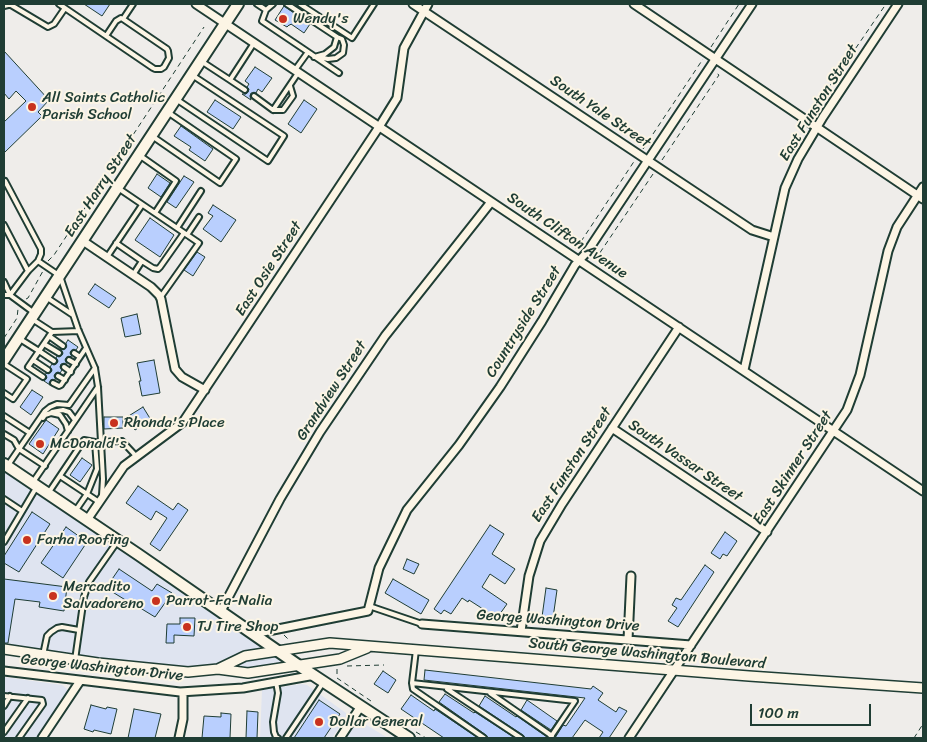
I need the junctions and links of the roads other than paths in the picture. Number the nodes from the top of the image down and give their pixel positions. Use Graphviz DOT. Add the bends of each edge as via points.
graph roads {
  1 [pos="59,4"];
  2 [pos="133,4"];
  3 [pos="196,4"];
  4 [pos="238,4"];
  5 [pos="257,4"];
  6 [pos="273,4"];
  7 [pos="287,4"];
  8 [pos="300,4"];
  9 [pos="374,4"];
  10 [pos="413,4"];
  11 [pos="428,4"];
  12 [pos="636,4"];
  13 [pos="752,4"];
  14 [pos="898,4"];
  15 [pos="4,6"];
  16 [pos="65,8"];
  17 [pos="266,10"];
  18 [pos="424,11"];
  19 [pos="123,19"];
  20 [pos="225,24"];
  21 [pos="106,36"];
  22 [pos="337,37"];
  23 [pos="254,43"];
  24 [pos="308,52"];
  25 [pos="316,57"];
  26 [pos="715,59"];
  27 [pos="201,61"];
  28 [pos="297,72"];
  29 [pos="339,73"];
  30 [pos="192,75"];
  31 [pos="230,80"];
  32 [pos="290,86"];
  33 [pos="245,90"];
  34 [pos="254,96"];
  35 [pos="176,100"];
  36 [pos="273,110"];
  37 [pos="168,112"];
  38 [pos="379,127"];
  39 [pos="817,127"];
  40 [pos="152,136"];
  41 [pos="139,155"];
  42 [pos="648,160"];
  43 [pos="5,181"];
  44 [pos="923,186"];
  45 [pos="118,188"];
  46 [pos="201,190"];
  47 [pos="920,197"];
  48 [pos="491,202"];
  49 [pos="142,204"];
  50 [pos="155,213"];
  51 [pos="199,217"];
  52 [pos="4,225"];
  53 [pos="177,228"];
  54 [pos="185,234"];
  55 [pos="774,237"];
  56 [pos="83,241"];
  57 [pos="116,243"];
  58 [pos="107,257"];
  59 [pos="38,261"];
  60 [pos="142,261"];
  61 [pos="579,261"];
  62 [pos="28,271"];
  63 [pos="133,275"];
  64 [pos="60,276"];
  65 [pos="4,282"];
  66 [pos="4,295"];
  67 [pos="10,295"];
  68 [pos="46,297"];
  69 [pos="160,298"];
  70 [pos="33,316"];
  71 [pos="73,316"];
  72 [pos="679,327"];
  73 [pos="52,332"];
  74 [pos="79,332"];
  75 [pos="49,336"];
  76 [pos="18,338"];
  77 [pos="44,344"];
  78 [pos="64,346"];
  79 [pos="86,348"];
  80 [pos="39,351"];
  81 [pos="59,353"];
  82 [pos="74,353"];
  83 [pos="80,357"];
  84 [pos="4,360"];
  85 [pos="33,360"];
  86 [pos="69,360"];
  87 [pos="54,361"];
  88 [pos="76,364"];
  89 [pos="64,367"];
  90 [pos="95,368"];
  91 [pos="48,370"];
  92 [pos="744,370"];
  93 [pos="71,372"];
  94 [pos="43,376"];
  95 [pos="58,376"];
  96 [pos="65,380"];
  97 [pos="53,383"];
  98 [pos="98,387"];
  99 [pos="205,390"];
  100 [pos="4,393"];
  101 [pos="51,413"];
  102 [pos="4,416"];
  103 [pos="75,420"];
  104 [pos="33,428"];
  105 [pos="612,428"];
  106 [pos="68,431"];
  107 [pos="834,431"];
  108 [pos="30,433"];
  109 [pos="4,434"];
  110 [pos="95,442"];
  111 [pos="101,442"];
  112 [pos="19,449"];
  113 [pos="136,456"];
  114 [pos="5,466"];
  115 [pos="44,466"];
  116 [pos="60,476"];
  117 [pos="93,478"];
  118 [pos="103,478"];
  119 [pos="35,485"];
  120 [pos="923,491"];
  121 [pos="48,494"];
  122 [pos="87,494"];
  123 [pos="4,499"];
  124 [pos="101,500"];
  125 [pos="22,512"];
  126 [pos="74,512"];
  127 [pos="87,520"];
  128 [pos="767,532"];
  129 [pos="118,541"];
  130 [pos="4,542"];
  131 [pos="631,576"];
  132 [pos="368,608"];
  133 [pos="220,611"];
  134 [pos="422,624"];
  135 [pos="80,630"];
  136 [pos="521,632"];
  137 [pos="253,634"];
  138 [pos="628,640"];
  139 [pos="691,645"];
  140 [pos="370,647"];
  141 [pos="4,649"];
  142 [pos="278,650"];
  143 [pos="416,650"];
  144 [pos="43,655"];
  145 [pos="75,660"];
  146 [pos="298,665"];
  147 [pos="218,670"];
  148 [pos="675,670"];
  149 [pos="4,671"];
  150 [pos="320,678"];
  151 [pos="80,681"];
  152 [pos="276,682"];
  153 [pos="412,684"];
  154 [pos="445,688"];
  155 [pos="923,688"];
  156 [pos="183,692"];
  157 [pos="488,692"];
  158 [pos="4,696"];
  159 [pos="10,696"];
  160 [pos="28,698"];
  161 [pos="4,706"];
  162 [pos="361,706"];
  163 [pos="4,732"];
  164 [pos="411,734"];
  165 [pos="551,737"];
  166 [pos="19,738"];
  167 [pos="42,738"];
  168 [pos="179,738"];
  169 [pos="278,738"];
  170 [pos="286,738"];
  171 [pos="340,738"];
  172 [pos="484,738"];
  173 [pos="521,738"];
  174 [pos="629,738"];
  1 -- 16 [label="lane"];
  2 -- 19 [label="lane"];
  3 -- 20 [label="street, South Clifton Avenue"];
  4 -- 20 [label="main road, East Harry Street"];
  5 -- 17 [label="lane"];
  6 -- 17 [label="lane"];
  7 -- 22 [label="lane"];
  8 -- 9 [label="lane" via="352,38"];
  10 -- 18 [label="street, South Yale Street"];
  11 -- 18 [label="street, East Osie Street"];
  12 -- 26 [label="street"];
  13 -- 26 [label="street, Countryside Street"];
  14 -- 39 [label="street, East Funston Street"];
  15 -- 16 [label="lane" via="11,6 46,27 54,24"];
  16 -- 21 [label="lane"];
  17 -- 24 [label="lane" via="262,21"];
  18 -- 38 [label="street, East Osie Street" via="404,48 397,98"];
  18 -- 42 [label="street, South Yale Street"];
  19 -- 21 [label="lane" via="116,21"];
  19 -- 21 [label="lane" via="168,51 169,58 164,67 155,69"];
  20 -- 23 [label="street, South Clifton Avenue"];
  20 -- 27 [label="main road, East Harry Street"];
  22 -- 25 [label="lane" via="334,47"];
  22 -- 25 [label="lane" via="342,39 343,53 336,58"];
  23 -- 28 [label="street, South Clifton Avenue"];
  23 -- 31 [label="lane"];
  24 -- 25 [label="lane"];
  24 -- 28 [label="lane"];
  25 -- 29 [label="lane"];
  26 -- 39 [label="street"];
  26 -- 42 [label="street, Countryside Street"];
  27 -- 30 [label="main road, East Harry Street"];
  27 -- 31 [label="lane"];
  28 -- 32 [label="lane"];
  28 -- 38 [label="street, South Clifton Avenue"];
  30 -- 35 [label="main road, East Harry Street"];
  30 -- 35 [label="lane" via="284,136 268,161"];
  31 -- 33 [label="lane"];
  32 -- 36 [label="lane"];
  32 -- 36 [label="lane" via="293,96 283,110"];
  34 -- 36 [label="lane"];
  35 -- 37 [label="main road, East Harry Street"];
  37 -- 40 [label="main road, East Harry Street"];
  37 -- 40 [label="lane" via="236,159 220,183"];
  38 -- 48 [label="street, South Clifton Avenue"];
  38 -- 99 [label="street, East Osie Street"];
  39 -- 47 [label="street"];
  39 -- 55 [label="street, East Funston Street" via="786,188"];
  40 -- 41 [label="main road, East Harry Street"];
  41 -- 45 [label="main road, East Harry Street"];
  41 -- 50 [label="lane" via="176,181"];
  42 -- 55 [label="street, South Yale Street" via="752,230"];
  42 -- 61 [label="street, Countryside Street"];
  43 -- 59 [label="lane" via="40,249"];
  44 -- 47 [label="street, East Skinner Street"];
  45 -- 49 [label="lane"];
  45 -- 56 [label="main road, East Harry Street"];
  46 -- 53 [label="lane"];
  47 -- 107 [label="street, East Skinner Street" via="897,227 888,251 860,375 847,410"];
  48 -- 61 [label="street, South Clifton Avenue"];
  48 -- 133 [label="street, Grandview Street" via="385,336 320,432"];
  49 -- 50 [label="lane"];
  49 -- 57 [label="lane"];
  50 -- 53 [label="lane"];
  51 -- 54 [label="lane"];
  52 -- 62 [label="lane"];
  53 -- 54 [label="lane"];
  54 -- 60 [label="lane" via="160,268"];
  54 -- 69 [label="lane" via="199,243"];
  55 -- 92 [label="street, East Funston Street"];
  56 -- 58 [label="street"];
  56 -- 64 [label="main road, East Harry Street"];
  57 -- 58 [label="lane"];
  57 -- 60 [label="lane"];
  58 -- 63 [label="street"];
  59 -- 62 [label="lane"];
  59 -- 64 [label="lane"];
  60 -- 63 [label="lane"];
  61 -- 72 [label="street, South Clifton Avenue"];
  61 -- 132 [label="street, Countryside Street" via="500,387 407,510 379,568"];
  62 -- 67 [label="lane"];
  63 -- 69 [label="street" via="151,287"];
  64 -- 68 [label="main road, East Harry Street"];
  64 -- 71 [label="lane"];
  65 -- 67 [label="lane"];
  66 -- 67 [label="lane"];
  67 -- 70 [label="lane"];
  68 -- 70 [label="main road, East Harry Street"];
  68 -- 71 [label="lane"];
  69 -- 99 [label="street" via="175,369 182,377"];
  70 -- 73 [label="lane"];
  70 -- 76 [label="main road, East Harry Street"];
  71 -- 74 [label="lane"];
  72 -- 92 [label="street, South Clifton Avenue"];
  72 -- 105 [label="street, East Funston Street"];
  73 -- 74 [label="lane"];
  73 -- 75 [label="lane"];
  74 -- 79 [label="lane"];
  75 -- 77 [label="lane"];
  75 -- 78 [label="lane"];
  76 -- 80 [label="lane"];
  76 -- 84 [label="main road, East Harry Street"];
  77 -- 80 [label="lane"];
  77 -- 81 [label="lane"];
  79 -- 83 [label="lane"];
  79 -- 90 [label="lane"];
  80 -- 85 [label="lane"];
  80 -- 87 [label="lane"];
  82 -- 83 [label="lane"];
  83 -- 88 [label="lane"];
  84 -- 100 [label="lane" via="27,379 13,399"];
  85 -- 91 [label="lane"];
  85 -- 94 [label="lane" via="28,367"];
  86 -- 88 [label="lane"];
  88 -- 93 [label="lane"];
  89 -- 93 [label="lane"];
  90 -- 98 [label="lane"];
  90 -- 104 [label="lane" via="69,406 57,404 50,407"];
  92 -- 107 [label="street, South Clifton Avenue"];
  93 -- 96 [label="lane"];
  95 -- 96 [label="lane"];
  96 -- 97 [label="lane" via="59,386"];
  98 -- 103 [label="lane"];
  98 -- 111 [label="lane"];
  99 -- 113 [label="street, East Osie Street" via="183,422"];
  101 -- 103 [label="lane" via="63,410"];
  101 -- 104 [label="lane"];
  101 -- 106 [label="lane" via="60,415"];
  102 -- 108 [label="lane"];
  103 -- 106 [label="lane"];
  104 -- 108 [label="lane"];
  105 -- 128 [label="street, South Vassar Street"];
  105 -- 136 [label="street, East Funston Street" via="540,541 529,576"];
  106 -- 115 [label="lane"];
  107 -- 120 [label="street, South Clifton Avenue"];
  107 -- 128 [label="street, East Skinner Street"];
  108 -- 112 [label="lane"];
  109 -- 112 [label="lane" via="14,440"];
  110 -- 111 [label="lane"];
  110 -- 116 [label="lane" via="84,440"];
  110 -- 117 [label="lane" via="97,469"];
  111 -- 113 [label="lane" via="122,441"];
  111 -- 118 [label="lane"];
  112 -- 114 [label="lane"];
  112 -- 115 [label="lane"];
  113 -- 124 [label="street, East Osie Street" via="124,466"];
  114 -- 119 [label="main road"];
  115 -- 119 [label="lane"];
  116 -- 121 [label="lane"];
  116 -- 122 [label="lane"];
  117 -- 118 [label="lane"];
  117 -- 122 [label="lane"];
  118 -- 124 [label="lane"];
  119 -- 121 [label="main road"];
  119 -- 125 [label="lane"];
  121 -- 126 [label="main road"];
  122 -- 124 [label="lane"];
  122 -- 126 [label="lane"];
  123 -- 125 [label="lane"];
  124 -- 127 [label="street, East Osie Street"];
  125 -- 130 [label="lane"];
  126 -- 127 [label="main road"];
  127 -- 129 [label="main road"];
  128 -- 139 [label="street, East Skinner Street"];
  129 -- 133 [label="main road"];
  129 -- 135 [label="lane" via="89,582"];
  131 -- 138 [label="street"];
  132 -- 134 [label="lane"];
  132 -- 137 [label="street"];
  133 -- 137 [label="main road"];
  134 -- 136 [label="street, George Washington Drive"];
  135 -- 144 [label="lane" via="62,627 51,632"];
  135 -- 145 [label="lane"];
  136 -- 138 [label="street, George Washington Drive"];
  137 -- 142 [label="main road"];
  138 -- 139 [label="street, George Washington Drive"];
  139 -- 148 [label="street, East Skinner Street"];
  140 -- 142 [label="street, South George Washington Boulevard" via="330,644"];
  140 -- 143 [label="street, South George Washington Boulevard"];
  140 -- 146 [label="street, South George Washington Boulevard" via="340,659"];
  141 -- 144 [label="street, South George Washington Boulevard"];
  142 -- 146 [label="main road"];
  142 -- 147 [label="street, South George Washington Boulevard" via="245,656"];
  143 -- 148 [label="street, South George Washington Boulevard"];
  143 -- 153 [label="lane"];
  144 -- 145 [label="street, South George Washington Boulevard"];
  145 -- 147 [label="street, South George Washington Boulevard" via="188,672"];
  146 -- 147 [label="street, South George Washington Boulevard" via="248,673"];
  146 -- 150 [label="main road"];
  148 -- 155 [label="street, South George Washington Boulevard"];
  148 -- 174 [label="street, East Skinner Street"];
  149 -- 151 [label="street, George Washington Drive"];
  150 -- 152 [label="street, George Washington Drive"];
  150 -- 162 [label="main road"];
  150 -- 170 [label="lane"];
  151 -- 156 [label="street, George Washington Drive"];
  151 -- 167 [label="street"];
  152 -- 156 [label="street, George Washington Drive"];
  152 -- 169 [label="lane" via="278,693 273,722"];
  153 -- 154 [label="lane"];
  153 -- 172 [label="lane" via="413,689"];
  154 -- 157 [label="lane"];
  154 -- 173 [label="lane"];
  156 -- 168 [label="street"];
  157 -- 165 [label="lane"];
  157 -- 165 [label="lane" via="575,701"];
  158 -- 159 [label="lane"];
  159 -- 160 [label="lane"];
  159 -- 161 [label="lane"];
  160 -- 163 [label="lane"];
  160 -- 166 [label="lane" via="42,700 43,704"];
  162 -- 164 [label="main road"];
  162 -- 171 [label="street"];
}
